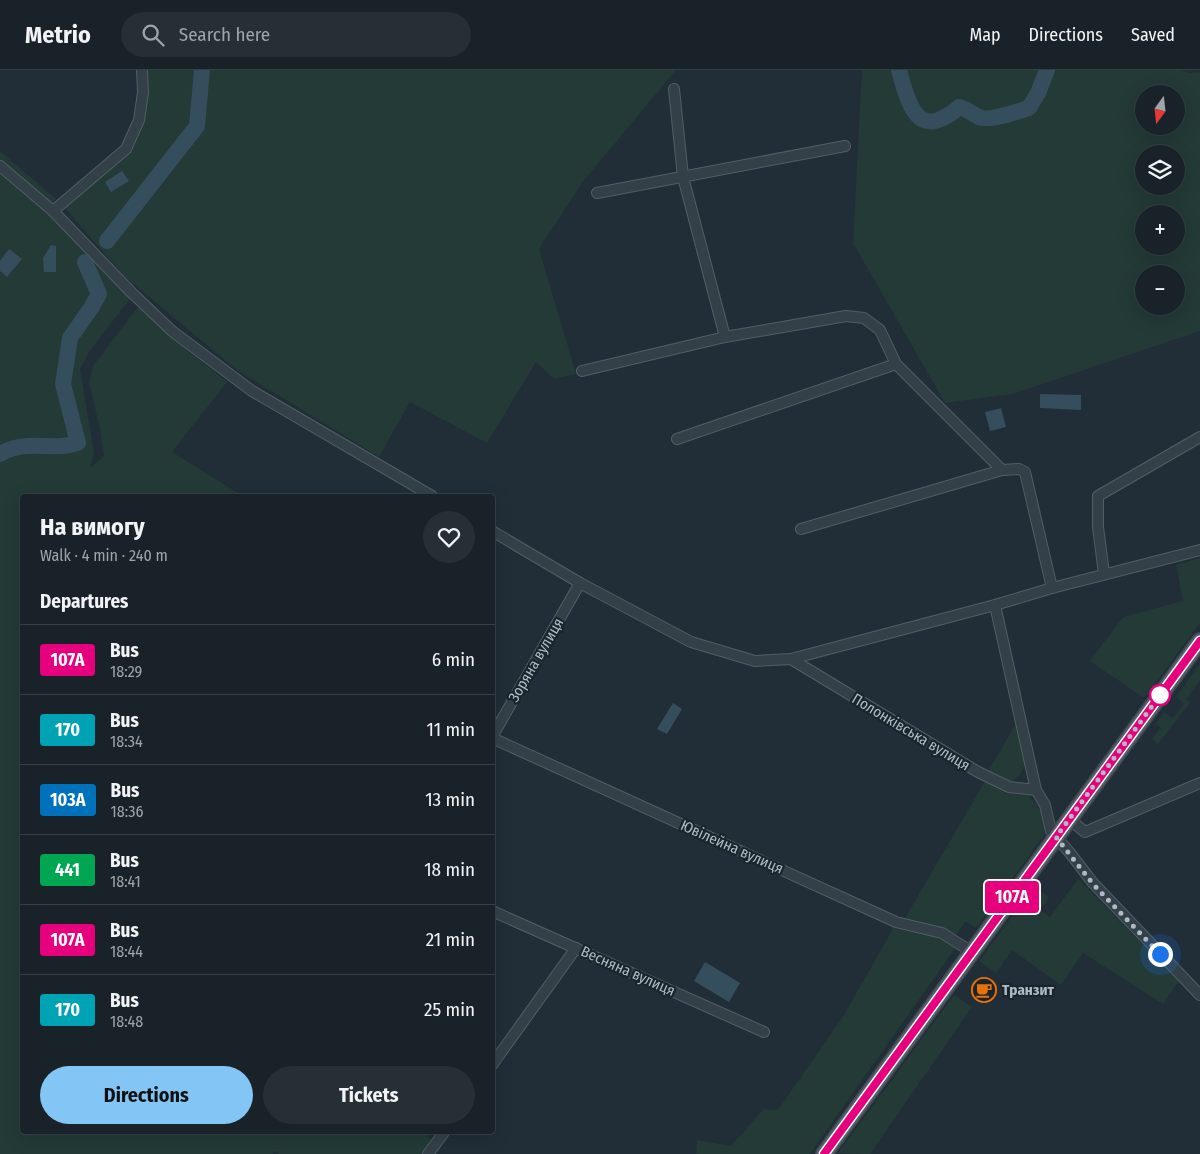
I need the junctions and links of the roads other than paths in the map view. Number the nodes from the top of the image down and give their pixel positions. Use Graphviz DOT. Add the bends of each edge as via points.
graph roads {
  1 [pos="142,70"];
  2 [pos="674,89"];
  3 [pos="846,146"];
  4 [pos="0,166"];
  5 [pos="683,177"];
  6 [pos="597,193"];
  7 [pos="53,211"];
  8 [pos="725,337"];
  9 [pos="896,364"];
  10 [pos="582,371"];
  11 [pos="1200,437"];
  12 [pos="677,439"];
  13 [pos="1002,470"];
  14 [pos="429,494"];
  15 [pos="801,529"];
  16 [pos="495,534"];
  17 [pos="1200,550"];
  18 [pos="1104,574"];
  19 [pos="580,582"];
  20 [pos="1052,588"];
  21 [pos="995,605"];
  22 [pos="1200,641"];
  23 [pos="791,658"];
  24 [pos="495,733"];
  25 [pos="495,739"];
  26 [pos="1200,783"];
  27 [pos="1036,790"];
  28 [pos="1069,819"];
  29 [pos="1056,837"];
  30 [pos="495,912"];
  31 [pos="576,948"];
  32 [pos="972,952"];
  33 [pos="1200,996"];
  34 [pos="764,1032"];
  35 [pos="495,1061"];
  36 [pos="443,1134"];
  37 [pos="428,1154"];
  38 [pos="824,1154"];
  1 -- 7 [label="street" via="140,120 126,149"];
  2 -- 5 [label="street"];
  3 -- 5 [label="street"];
  4 -- 7 [label="street"];
  5 -- 6 [label="street"];
  5 -- 8 [label="street"];
  7 -- 14 [label="street" via="172,331 244,385"];
  8 -- 9 [label="street" via="846,316 864,318 880,330"];
  8 -- 10 [label="street"];
  9 -- 12 [label="street"];
  9 -- 13 [label="street"];
  11 -- 18 [label="street" via="1098,496"];
  13 -- 15 [label="street"];
  13 -- 20 [label="street" via="1025,472"];
  16 -- 19 [label="street"];
  17 -- 18 [label="street"];
  18 -- 20 [label="street"];
  19 -- 23 [label="street" via="691,642 755,661"];
  19 -- 24 [label="street, Зоряна вулиця"];
  20 -- 21 [label="street"];
  21 -- 23 [label="street"];
  21 -- 27 [label="street"];
  22 -- 28 [label="main road"];
  23 -- 27 [label="street, Полонківська вулиця" via="978,772 1009,788"];
  25 -- 32 [label="street, Ювілейна вулиця" via="896,922 942,933"];
  26 -- 28 [label="street" via="1085,832"];
  27 -- 29 [label="street" via="1045,805 1050,831"];
  28 -- 29 [label="main road"];
  29 -- 32 [label="main road"];
  29 -- 33 [label="street" via="1093,884"];
  30 -- 31 [label="street, Весняна вулиця"];
  31 -- 34 [label="street, Весняна вулиця"];
  31 -- 35 [label="street"];
  32 -- 38 [label="main road"];
  36 -- 37 [label="street"];
}
